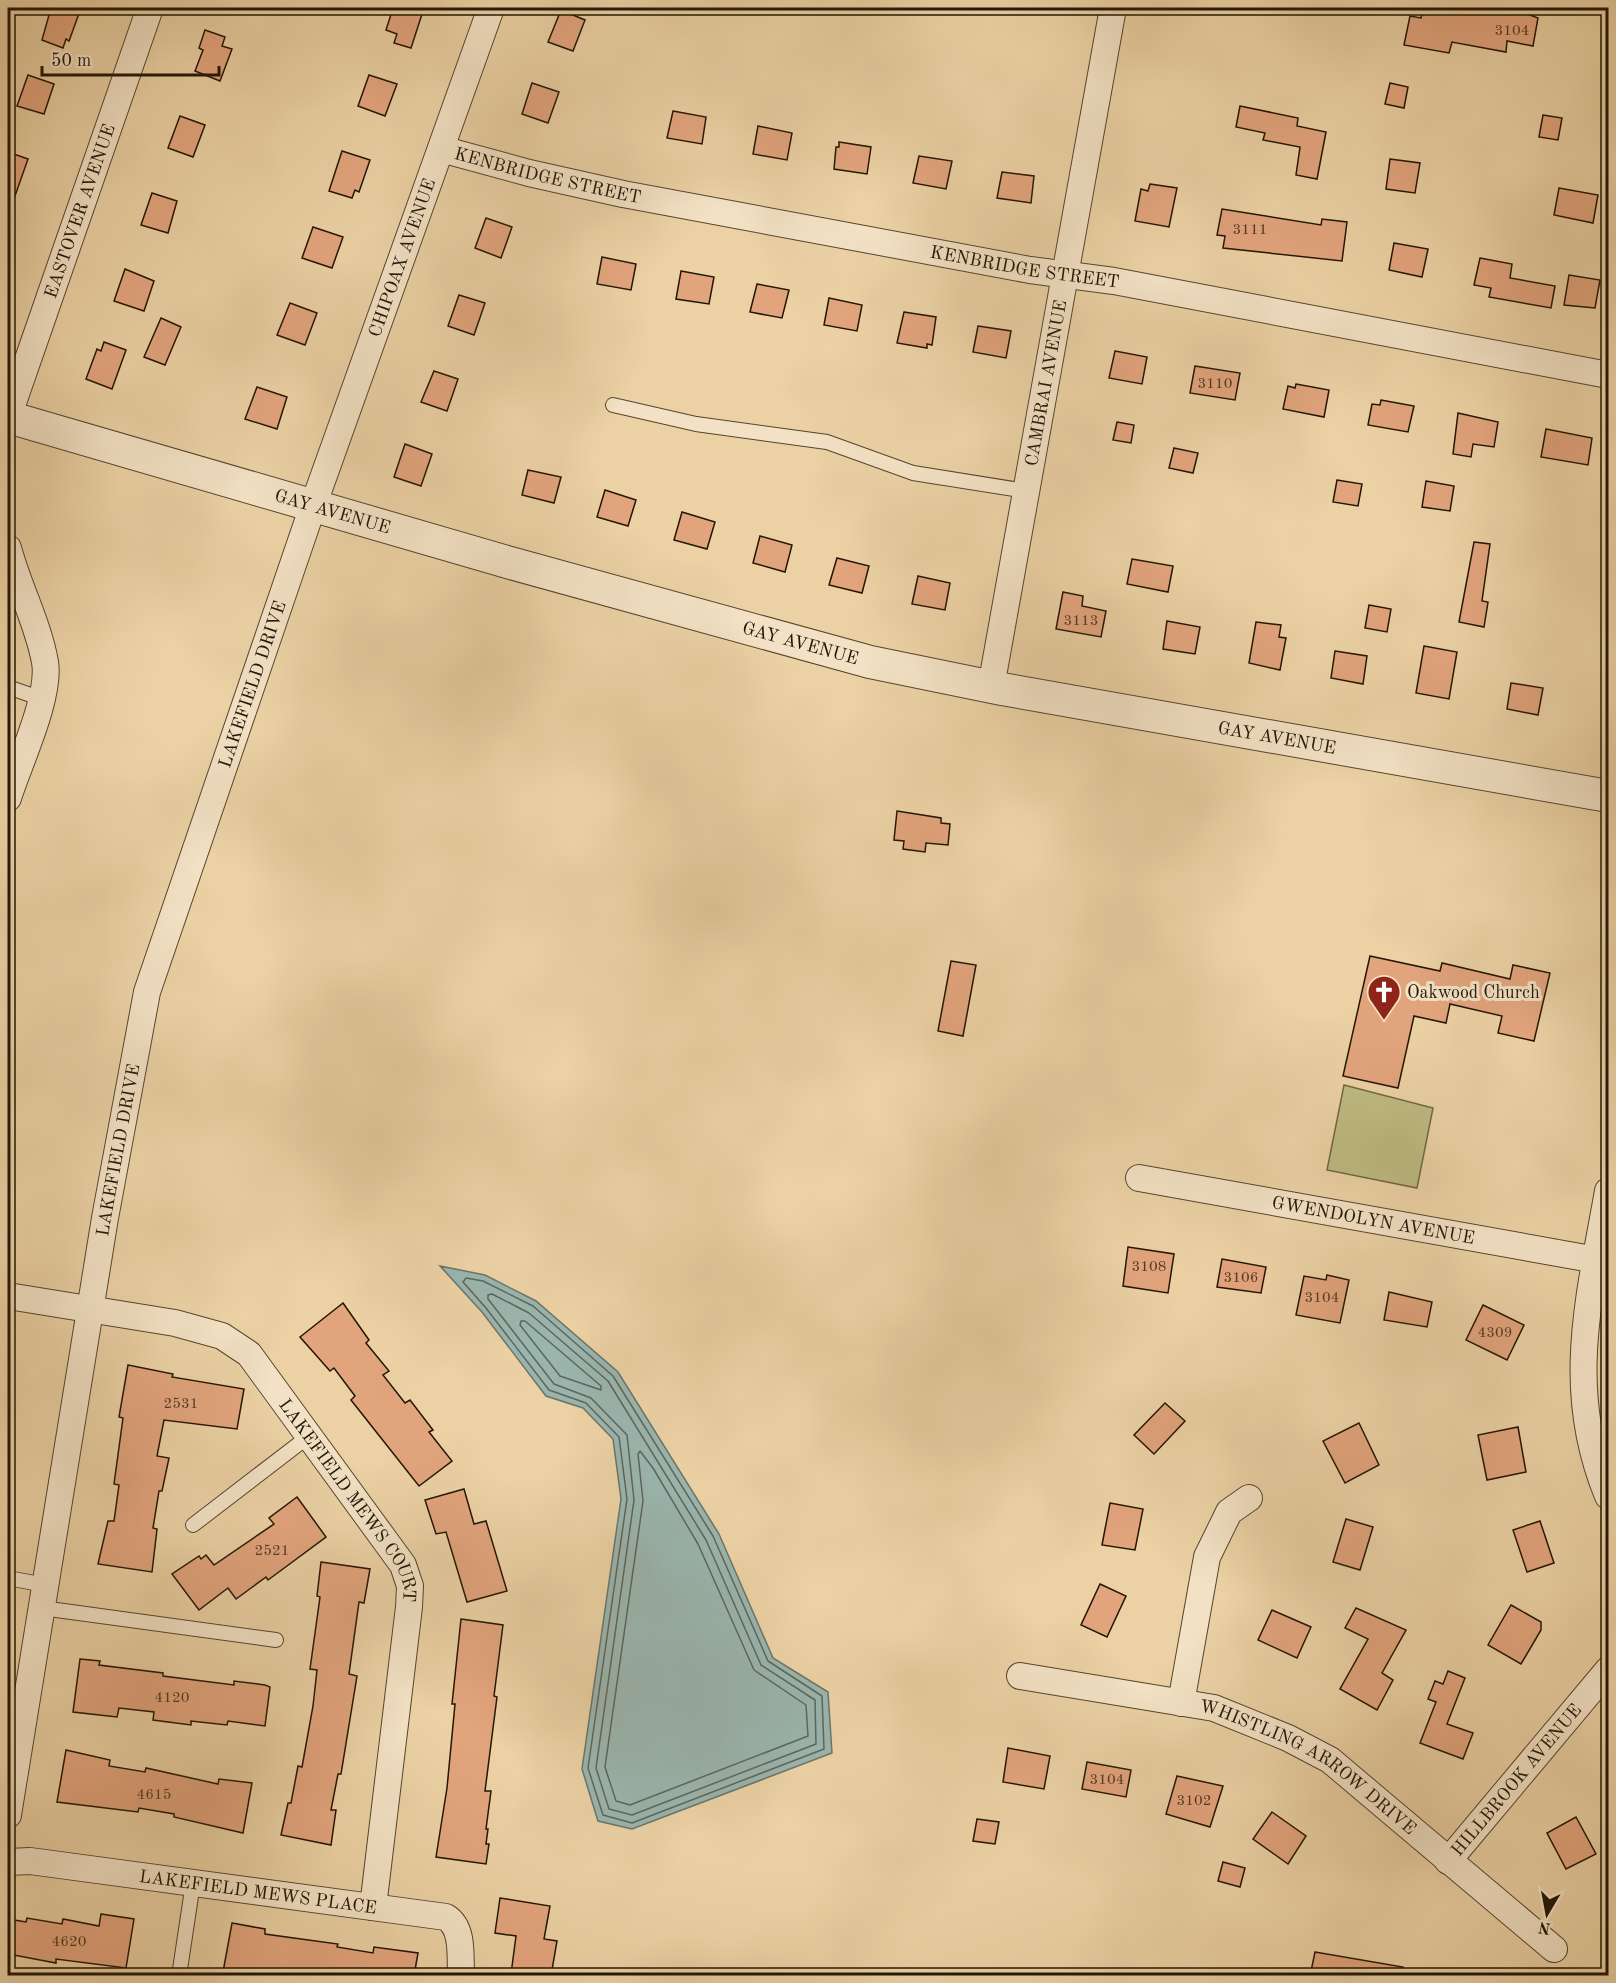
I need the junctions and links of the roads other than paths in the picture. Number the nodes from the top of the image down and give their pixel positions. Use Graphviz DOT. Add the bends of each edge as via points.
graph roads {
  1 [pos="150,8"];
  2 [pos="492,8"];
  3 [pos="1113,8"];
  4 [pos="441,149"];
  5 [pos="1065,275"];
  6 [pos="1608,375"];
  7 [pos="613,405"];
  8 [pos="8,417"];
  9 [pos="1026,491"];
  10 [pos="313,506"];
  11 [pos="8,548"];
  12 [pos="8,687"];
  13 [pos="991,687"];
  14 [pos="42,699"];
  15 [pos="1608,796"];
  16 [pos="8,798"];
  17 [pos="1139,1178"];
  18 [pos="1608,1191"];
  19 [pos="1603,1261"];
  20 [pos="8,1296"];
  21 [pos="91,1309"];
  22 [pos="309,1436"];
  23 [pos="1608,1496"];
  24 [pos="1249,1497"];
  25 [pos="193,1525"];
  26 [pos="8,1578"];
  27 [pos="44,1597"];
  28 [pos="276,1640"];
  29 [pos="1608,1670"];
  30 [pos="1020,1676"];
  31 [pos="1181,1703"];
  32 [pos="8,1815"];
  33 [pos="1448,1861"];
  34 [pos="8,1862"];
  35 [pos="194,1883"];
  36 [pos="373,1907"];
  37 [pos="1554,1948"];
  38 [pos="178,1976"];
  39 [pos="461,1976"];
  1 -- 8 [label="street, EASTOVER AVENUE"];
  2 -- 4 [label="street, CHIPOAX AVENUE"];
  3 -- 5 [label="street, CAMBRAI AVENUE"];
  4 -- 5 [label="street, KENBRIDGE STREET" via="623,194"];
  4 -- 10 [label="street, CHIPOAX AVENUE"];
  5 -- 6 [label="street, KENBRIDGE STREET"];
  5 -- 9 [label="street, CAMBRAI AVENUE"];
  7 -- 9 [label="lane" via="696,424 827,442 913,473"];
  8 -- 10 [label="street, GAY AVENUE"];
  9 -- 13 [label="street, CAMBRAI AVENUE"];
  10 -- 13 [label="street, GAY AVENUE" via="800,644"];
  10 -- 21 [label="street, LAKEFIELD DRIVE" via="147,992"];
  11 -- 14 [label="street" via="45,663"];
  12 -- 14 [label="lane"];
  13 -- 15 [label="street, GAY AVENUE"];
  14 -- 16 [label="street"];
  17 -- 19 [label="street, GWENDOLYN AVENUE"];
  18 -- 19 [label="street"];
  19 -- 23 [label="street" via="1586,1330 1583,1398 1597,1468"];
  20 -- 21 [label="street, LAKEFIELD MEWS COURT"];
  21 -- 22 [label="street, LAKEFIELD MEWS COURT" via="175,1323 222,1336 249,1354"];
  21 -- 27 [label="street, LAKEFIELD DRIVE"];
  22 -- 25 [label="lane"];
  22 -- 36 [label="street, LAKEFIELD MEWS COURT" via="403,1565 410,1586"];
  24 -- 31 [label="street" via="1229,1512 1207,1557"];
  26 -- 27 [label="lane"];
  27 -- 28 [label="lane"];
  27 -- 32 [label="street, LAKEFIELD DRIVE"];
  29 -- 33 [label="street, HILLBROOK AVENUE"];
  30 -- 31 [label="street, WHISTLING ARROW DRIVE"];
  31 -- 33 [label="street, WHISTLING ARROW DRIVE" via="1214,1708 1288,1738 1330,1761"];
  33 -- 37 [label="street, WHISTLING ARROW DRIVE"];
  34 -- 35 [label="street, LAKEFIELD MEWS PLACE" via="30,1861"];
  35 -- 36 [label="street, LAKEFIELD MEWS PLACE"];
  35 -- 38 [label="lane"];
  36 -- 39 [label="street, LAKEFIELD MEWS PLACE" via="453,1921 460,1941"];
}
